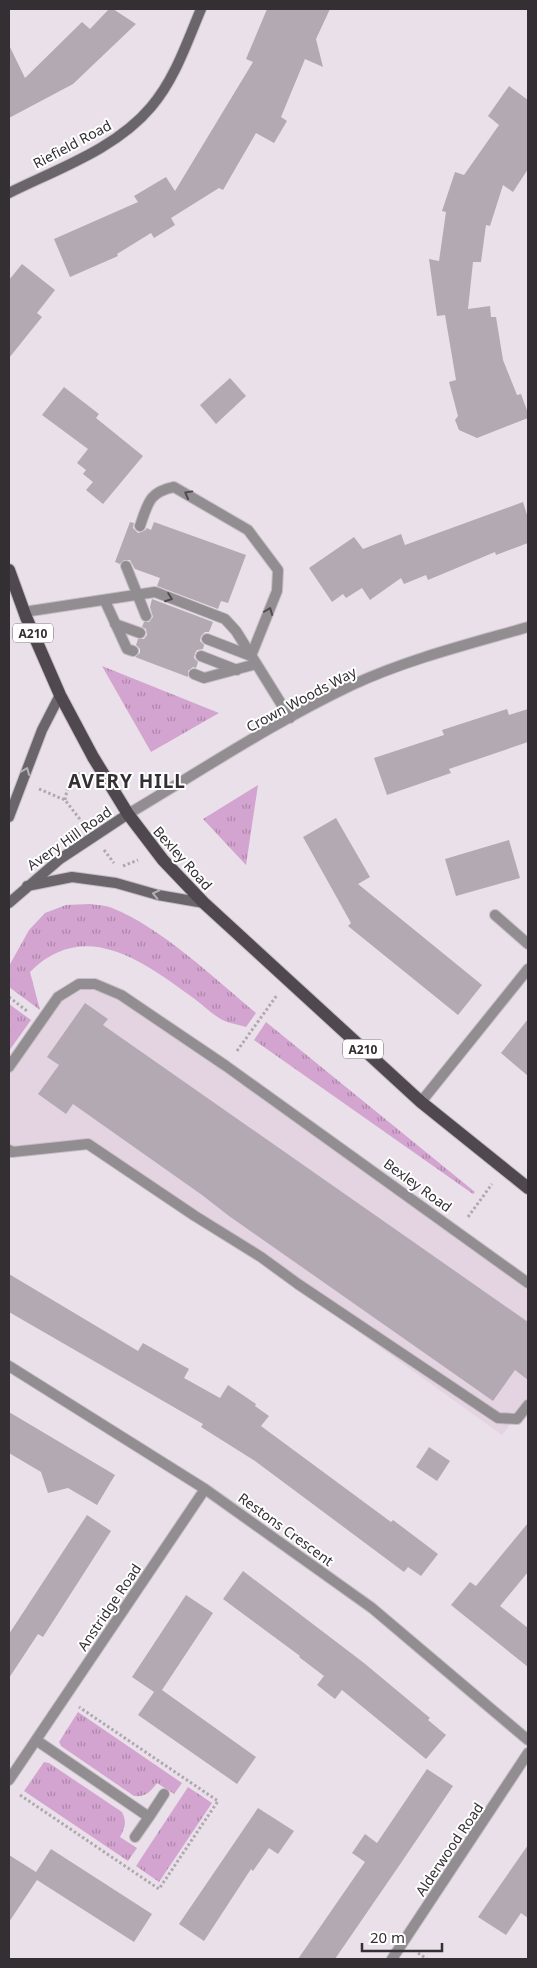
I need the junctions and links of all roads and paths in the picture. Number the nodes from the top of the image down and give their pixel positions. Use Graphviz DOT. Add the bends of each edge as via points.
graph roads {
  1 [pos="201,9"];
  2 [pos="9,193"];
  3 [pos="140,526"];
  4 [pos="126,566"];
  5 [pos="9,570"];
  6 [pos="137,595"];
  7 [pos="105,601"];
  8 [pos="24,612"];
  9 [pos="146,616"];
  10 [pos="115,624"];
  11 [pos="528,627"];
  12 [pos="140,633"];
  13 [pos="207,639"];
  14 [pos="133,651"];
  15 [pos="201,656"];
  16 [pos="254,660"];
  17 [pos="237,670"];
  18 [pos="194,674"];
  19 [pos="60,695"];
  20 [pos="290,718"];
  21 [pos="93,757"];
  22 [pos="22,781"];
  23 [pos="65,800"];
  24 [pos="128,814"];
  25 [pos="9,817"];
  26 [pos="93,836"];
  27 [pos="116,883"];
  28 [pos="27,886"];
  29 [pos="9,903"];
  30 [pos="204,904"];
  31 [pos="495,915"];
  32 [pos="528,944"];
  33 [pos="528,969"];
  34 [pos="288,980"];
  35 [pos="226,1066"];
  36 [pos="9,1067"];
  37 [pos="421,1102"];
  38 [pos="9,1150"];
  39 [pos="504,1169"];
  40 [pos="528,1188"];
  41 [pos="457,1232"];
  42 [pos="528,1283"];
  43 [pos="9,1366"];
  44 [pos="528,1405"];
  45 [pos="205,1488"];
  46 [pos="36,1740"];
  47 [pos="528,1740"];
  48 [pos="528,1753"];
  49 [pos="9,1780"];
  50 [pos="164,1794"];
  51 [pos="149,1817"];
  52 [pos="135,1837"];
  53 [pos="392,1959"];
  1 -- 2 [label="main road, Riefield Road" via="169,80 151,107 125,132"];
  16 -- 3 [label="street, one-way" via="277,591 278,570 248,530 174,486 161,489 150,498"];
  4 -- 6 [label="street"];
  5 -- 8 [label="main road, Bexley Road / A210"];
  6 -- 7 [label="street"];
  6 -- 9 [label="street"];
  6 -- 16 [label="street, one-way" via="155,592 225,619"];
  7 -- 8 [label="street"];
  7 -- 10 [label="street"];
  8 -- 19 [label="main road, Bexley Road / A210"];
  10 -- 12 [label="street"];
  10 -- 14 [label="street" via="127,649"];
  11 -- 20 [label="street, Crown Woods Way" via="427,656 352,685"];
  13 -- 16 [label="street"];
  15 -- 17 [label="street"];
  16 -- 17 [label="street"];
  16 -- 20 [label="street"];
  17 -- 18 [label="street" via="204,678"];
  19 -- 21 [label="main road, Bexley Road / A210"];
  22 -- 19 [label="main road, one-way"];
  20 -- 24 [label="street, Crown Woods Way"];
  21 -- 23 [label="path" via="67,790"];
  21 -- 24 [label="main road, Bexley Road / A210"];
  22 -- 23 [label="path"];
  22 -- 25 [label="main road"];
  23 -- 26 [label="path"];
  24 -- 26 [label="main road, Avery Hill Road"];
  24 -- 30 [label="main road, Bexley Road / A210" via="163,860"];
  26 -- 27 [label="path" via="117,867"];
  26 -- 28 [label="main road, Avery Hill Road"];
  27 -- 28 [label="main road, Avery Hill Road" via="72,877"];
  30 -- 27 [label="main road, Avery Hill Road, one-way"];
  28 -- 29 [label="main road, Avery Hill Road"];
  30 -- 34 [label="main road, Bexley Road / A210"];
  31 -- 32 [label="street"];
  33 -- 37 [label="street"];
  34 -- 35 [label="path"];
  34 -- 37 [label="main road, Bexley Road / A210"];
  35 -- 36 [label="street, Bexley Road" via="121,994 95,984 79,984 58,997"];
  35 -- 41 [label="street, Bexley Road"];
  37 -- 39 [label="main road, Bexley Road / A210"];
  38 -- 44 [label="street" via="88,1144 261,1256 498,1418 517,1419"];
  39 -- 40 [label="main road, Bexley Road / A210"];
  39 -- 41 [label="path"];
  41 -- 42 [label="street, Bexley Road"];
  43 -- 45 [label="street, Restons Crescent"];
  45 -- 46 [label="street, Anstridge Road"];
  45 -- 47 [label="street, Restons Crescent" via="372,1608"];
  46 -- 49 [label="street, Anstridge Road"];
  46 -- 51 [label="street"];
  48 -- 53 [label="street, Alderwood Road"];
  50 -- 51 [label="street"];
  51 -- 52 [label="street"];
}
